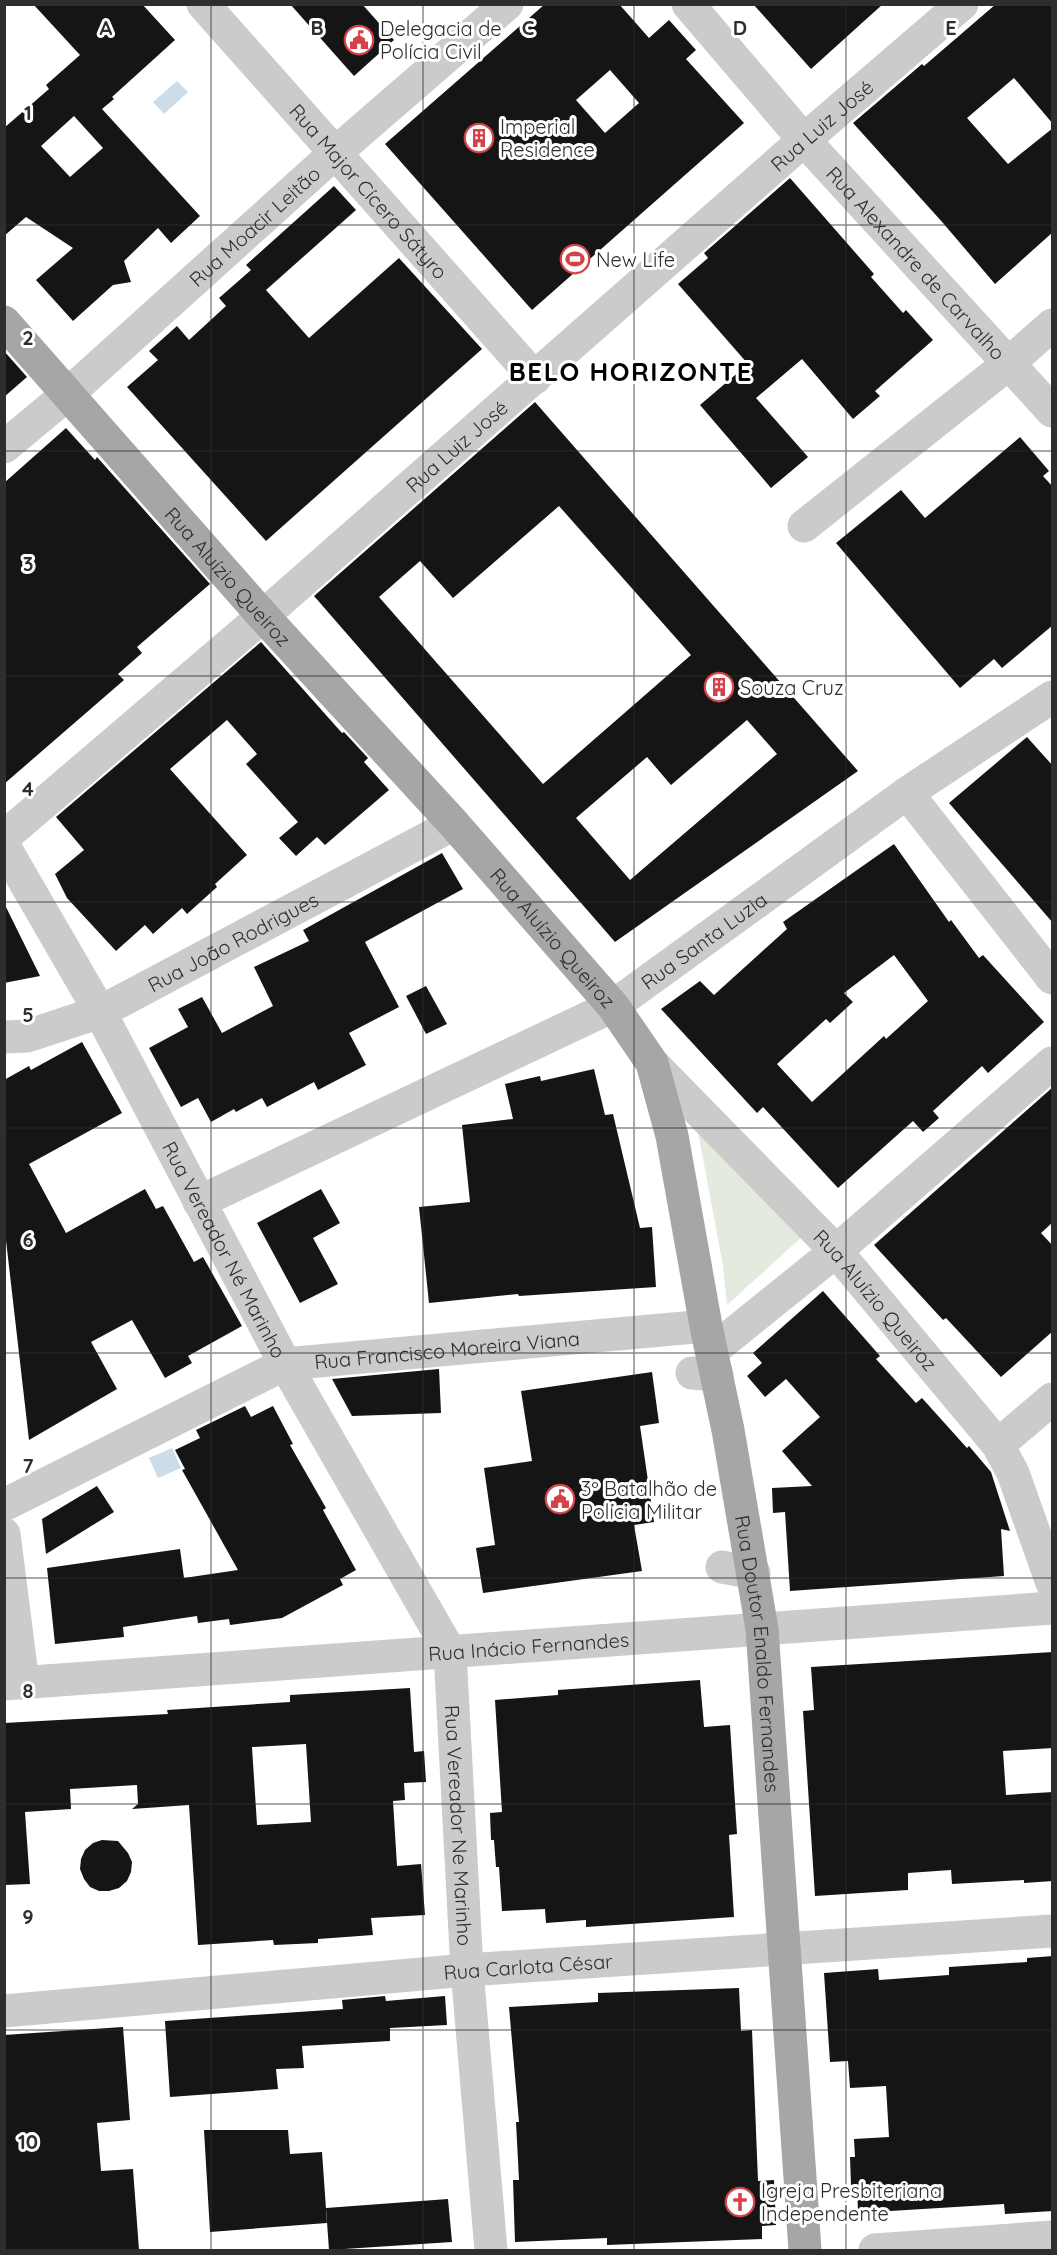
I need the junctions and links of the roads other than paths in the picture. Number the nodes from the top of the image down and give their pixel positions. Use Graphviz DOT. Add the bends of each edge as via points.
graph roads {
  1 [pos="203,4"];
  2 [pos="507,4"];
  3 [pos="688,4"];
  4 [pos="962,4"];
  5 [pos="804,140"];
  6 [pos="334,154"];
  7 [pos="4,322"];
  8 [pos="1053,325"];
  9 [pos="1008,364"];
  10 [pos="535,378"];
  11 [pos="69,393"];
  12 [pos="1053,411"];
  13 [pos="4,447"];
  14 [pos="804,526"];
  15 [pos="263,616"];
  16 [pos="1048,707"];
  17 [pos="907,794"];
  18 [pos="454,824"];
  19 [pos="4,837"];
  20 [pos="4,846"];
  21 [pos="1053,978"];
  22 [pos="614,1006"];
  23 [pos="100,1012"];
  24 [pos="4,1037"];
  25 [pos="1053,1063"];
  26 [pos="652,1064"];
  27 [pos="199,1202"];
  28 [pos="836,1251"];
  29 [pos="707,1356"];
  30 [pos="285,1364"];
  31 [pos="1053,1399"];
  32 [pos="998,1445"];
  33 [pos="4,1505"];
  34 [pos="4,1534"];
  35 [pos="1053,1583"];
  36 [pos="1053,1608"];
  37 [pos="762,1629"];
  38 [pos="450,1652"];
  39 [pos="14,1684"];
  40 [pos="1053,1931"];
  41 [pos="785,1949"];
  42 [pos="467,1970"];
  43 [pos="4,2011"];
  44 [pos="1053,2237"];
  45 [pos="491,2250"];
  46 [pos="805,2250"];
  47 [pos="875,2250"];
  1 -- 6 [label="street, Rua Major Cícero Sátyro"];
  2 -- 6 [label="street, Rua Moacir Leitão"];
  3 -- 5 [label="street, Rua Alexandre de Carvalho"];
  4 -- 5 [label="street, Rua Luiz José"];
  5 -- 9 [label="street, Rua Alexandre de Carvalho"];
  5 -- 10 [label="street, Rua Luiz José"];
  6 -- 10 [label="street, Rua Major Cícero Sátyro"];
  6 -- 11 [label="street, Rua Moacir Leitão"];
  7 -- 11 [label="main road, Rua Aluízio Queiroz"];
  8 -- 9 [label="street"];
  9 -- 12 [label="street, Rua Alexandre de Carvalho"];
  9 -- 14 [label="street"];
  10 -- 15 [label="street, Rua Luiz José"];
  11 -- 13 [label="street, Rua Moacir Leitão"];
  11 -- 15 [label="main road, Rua Aluízio Queiroz"];
  15 -- 18 [label="main road, Rua Aluízio Queiroz"];
  15 -- 19 [label="street, Rua Luiz José"];
  16 -- 17 [label="street, Rua Santa Luzia"];
  17 -- 21 [label="street"];
  17 -- 22 [label="street, Rua Santa Luzia"];
  18 -- 22 [label="main road, Rua Aluízio Queiroz"];
  18 -- 23 [label="street, Rua João Rodrigues"];
  20 -- 23 [label="street, Rua Vereador Né Marinho"];
  22 -- 26 [label="main road, Rua Aluízio Queiroz"];
  22 -- 27 [label="street, Rua Santa Luzia"];
  23 -- 24 [label="street, Rua João Rodrigues" via="27,1036"];
  23 -- 27 [label="street, Rua Vereador Né Marinho"];
  25 -- 28 [label="street"];
  26 -- 28 [label="street, Rua Aluízio Queiroz"];
  26 -- 29 [label="main road, Rua Doutor Enaldo Fernandes" via="672,1136"];
  27 -- 30 [label="street, Rua Vereador Né Marinho"];
  28 -- 29 [label="street"];
  28 -- 32 [label="street, Rua Aluízio Queiroz"];
  29 -- 30 [label="street, Rua Francisco Moreira Viana"];
  29 -- 37 [label="main road, Rua Doutor Enaldo Fernandes" via="738,1570"];
  30 -- 33 [label="street, Rua Francisco Moreira Viana"];
  30 -- 38 [label="street, Rua Vereador Né Marinho"];
  31 -- 32 [label="street"];
  32 -- 35 [label="street, Rua Aluízio Queiroz" via="1013,1473"];
  34 -- 39 [label="street"];
  36 -- 37 [label="street, Rua Inácio Fernandes"];
  37 -- 38 [label="street, Rua Inácio Fernandes"];
  37 -- 41 [label="main road, Rua Doutor Enaldo Fernandes"];
  38 -- 39 [label="street, Rua Inácio Fernandes"];
  38 -- 42 [label="street, Rua Vereador Ne Marinho"];
  40 -- 41 [label="street, Rua Carlota César"];
  41 -- 42 [label="street, Rua Carlota César"];
  41 -- 46 [label="main road, Rua Doutor Enaldo Fernandes"];
  42 -- 43 [label="street, Rua Carlota César"];
  42 -- 45 [label="street, Rua Vereador Ne Marinho"];
  44 -- 47 [label="street"];
}
